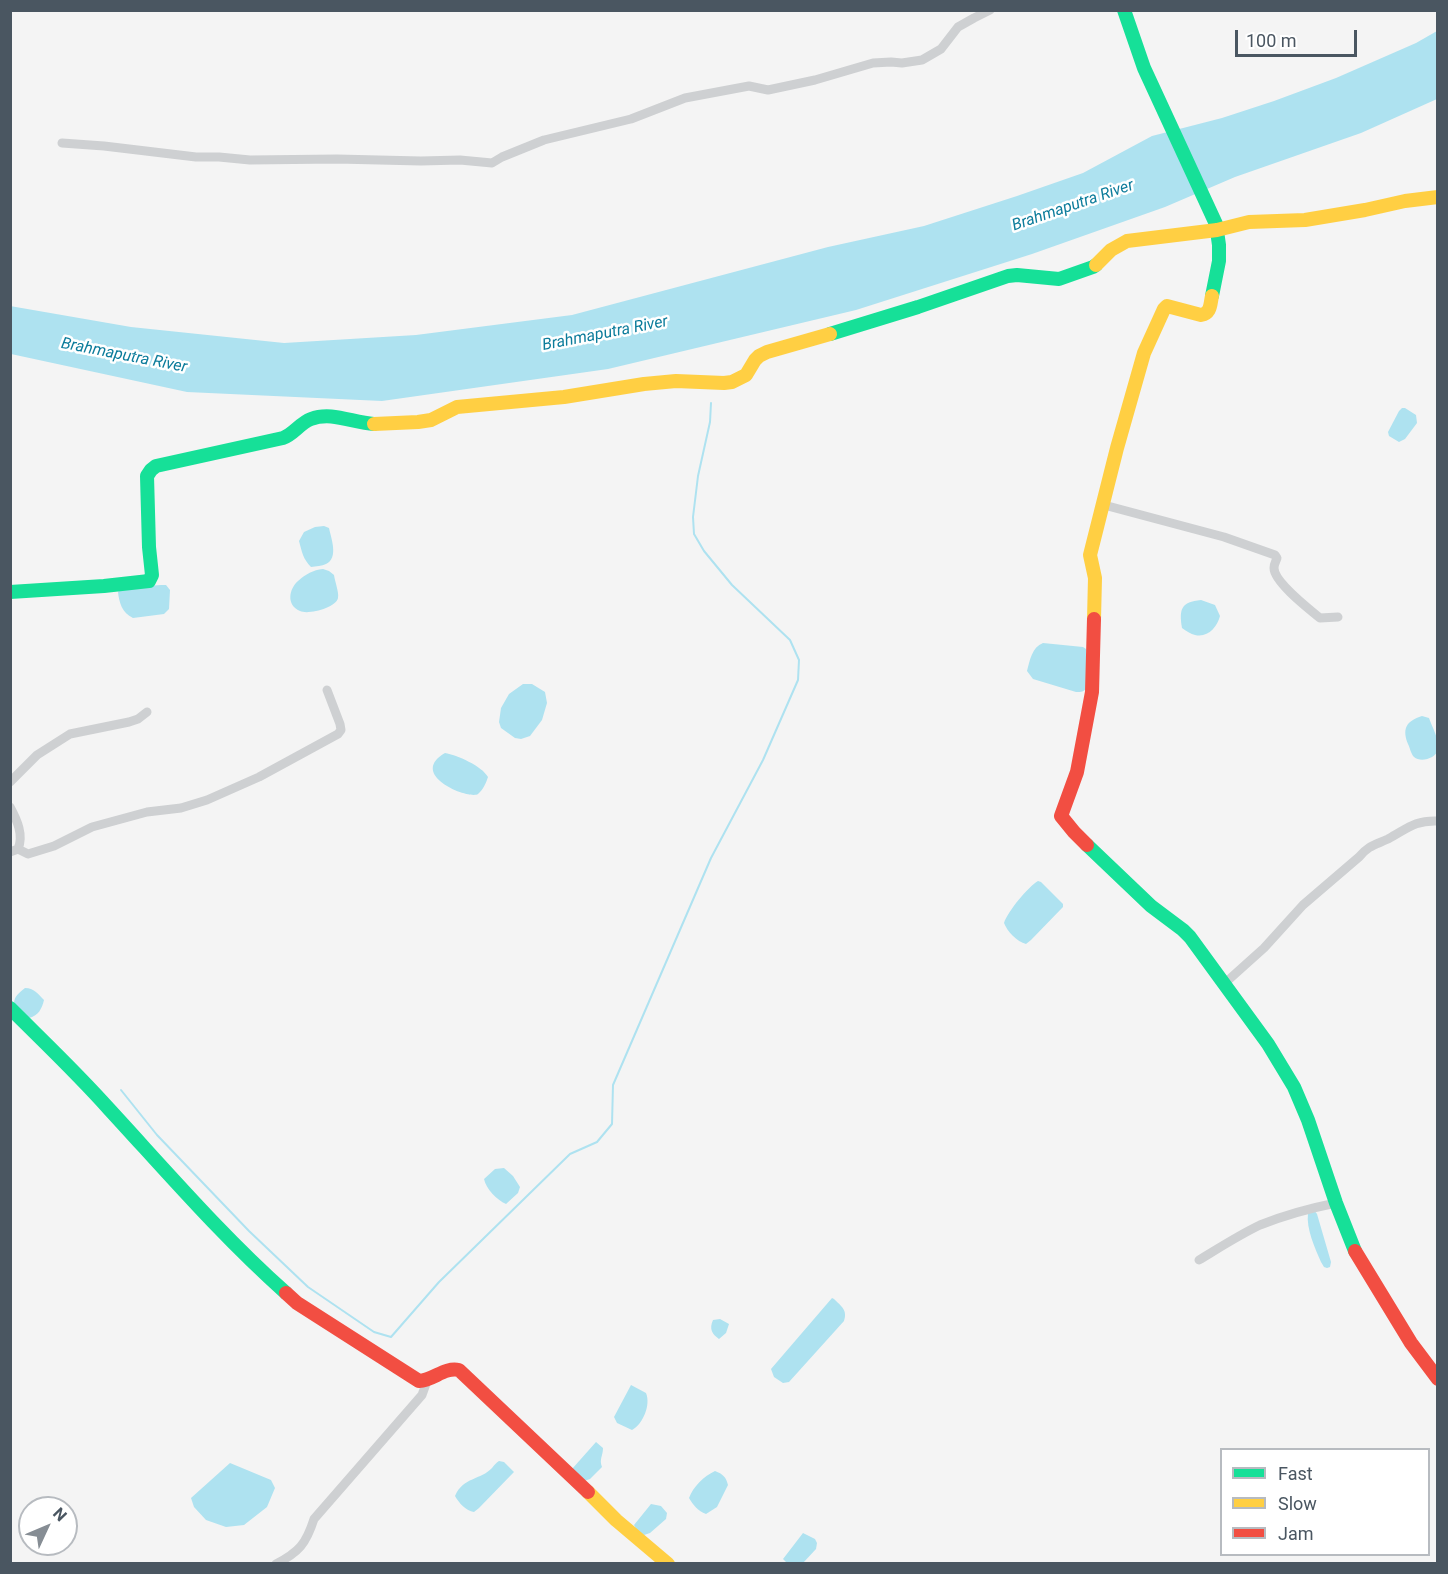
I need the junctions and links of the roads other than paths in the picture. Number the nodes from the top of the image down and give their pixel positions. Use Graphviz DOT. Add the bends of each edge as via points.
graph roads {
  1 [pos="990,10"];
  2 [pos="1124,10"];
  3 [pos="62,143"];
  4 [pos="1437,197"];
  5 [pos="1216,227"];
  6 [pos="1104,505"];
  7 [pos="10,592"];
  8 [pos="1338,617"];
  9 [pos="327,690"];
  10 [pos="147,712"];
  11 [pos="10,782"];
  12 [pos="10,807"];
  13 [pos="1437,821"];
  14 [pos="14,850"];
  15 [pos="1224,983"];
  16 [pos="10,1008"];
  17 [pos="1336,1203"];
  18 [pos="1199,1260"];
  19 [pos="1437,1379"];
  20 [pos="427,1381"];
  21 [pos="276,1563"];
  22 [pos="668,1563"];
  1 -- 3 [label="street" via="958,27 941,49 922,60 873,63 768,90 749,86 685,98 631,119 544,140 492,163 250,160"];
  2 -- 5 [label="street" via="1144,68"];
  4 -- 5 [label="street" via="1305,220"];
  5 -- 6 [label="street" via="1219,261 1209,310 1201,315 1171,306 1164,309 1144,353"];
  5 -- 7 [label="street" via="1127,241 1094,267 1059,279 1008,276 914,309 767,352 755,360 746,375 724,383 676,381 457,407 431,420 415,422 372,424 322,416 306,421 283,438 149,471 149,581"];
  6 -- 8 [label="street" via="1214,534 1275,555 1276,575 1286,588 1320,618"];
  6 -- 15 [label="street" via="1090,555 1095,578 1092,692 1077,772 1061,816 1151,906 1190,937"];
  9 -- 14 [label="street" via="340,724 338,734 259,777 194,804 92,827 40,851 28,854"];
  10 -- 11 [label="street" via="129,722 70,734 37,755"];
  12 -- 14 [label="street" via="19,828 20,841"];
  13 -- 15 [label="street" via="1426,820 1406,827 1370,845"];
  15 -- 17 [label="street" via="1294,1087"];
  16 -- 20 [label="street" via="108,1107 236,1247 297,1303 419,1381"];
  17 -- 18 [label="street" via="1260,1226"];
  17 -- 19 [label="street" via="1358,1257"];
  20 -- 21 [label="street" via="422,1395 314,1519 305,1543"];
  20 -- 22 [label="street" via="448,1369 459,1370 616,1520"];
}
